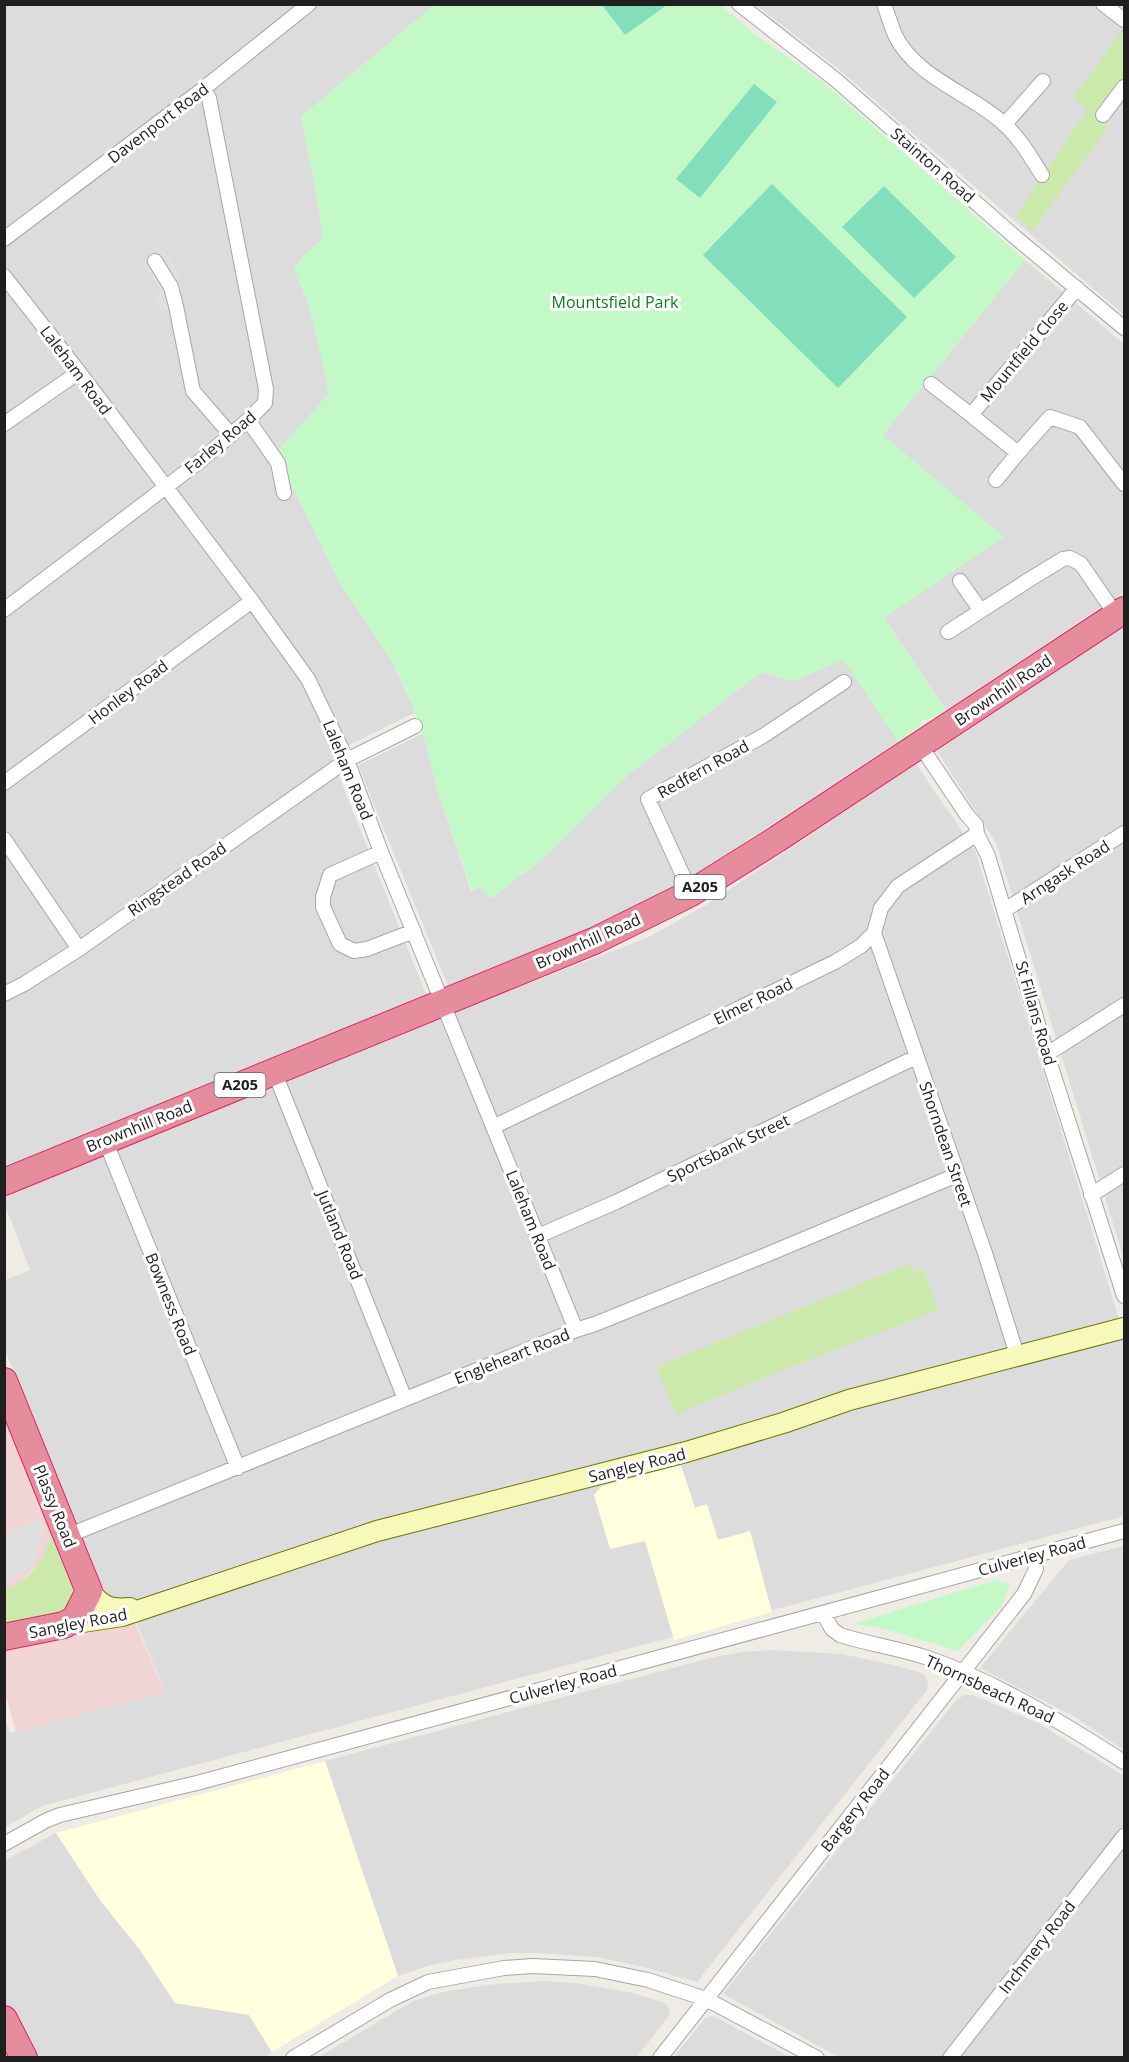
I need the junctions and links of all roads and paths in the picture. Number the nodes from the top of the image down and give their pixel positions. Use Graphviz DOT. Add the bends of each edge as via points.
graph roads {
  1 [pos="309,4"];
  2 [pos="739,4"];
  3 [pos="884,4"];
  4 [pos="1103,4"];
  5 [pos="1125,20"];
  6 [pos="1043,81"];
  7 [pos="1125,87"];
  8 [pos="203,89"];
  9 [pos="1103,115"];
  10 [pos="1005,124"];
  11 [pos="1042,175"];
  12 [pos="4,239"];
  13 [pos="155,261"];
  14 [pos="4,276"];
  15 [pos="1077,288"];
  16 [pos="1125,328"];
  17 [pos="79,372"];
  18 [pos="931,384"];
  19 [pos="971,414"];
  20 [pos="248,420"];
  21 [pos="4,424"];
  22 [pos="231,435"];
  23 [pos="1018,453"];
  24 [pos="996,480"];
  25 [pos="1125,484"];
  26 [pos="165,487"];
  27 [pos="284,494"];
  28 [pos="960,581"];
  29 [pos="252,601"];
  30 [pos="4,610"];
  31 [pos="981,611"];
  32 [pos="1120,612"];
  33 [pos="948,632"];
  34 [pos="844,682"];
  35 [pos="415,726"];
  36 [pos="920,745"];
  37 [pos="347,760"];
  38 [pos="4,783"];
  39 [pos="1125,833"];
  40 [pos="977,834"];
  41 [pos="4,839"];
  42 [pos="381,852"];
  43 [pos="692,893"];
  44 [pos="1005,910"];
  45 [pos="414,932"];
  46 [pos="874,933"];
  47 [pos="79,949"];
  48 [pos="4,994"];
  49 [pos="443,1003"];
  50 [pos="1125,1005"];
  51 [pos="1047,1054"];
  52 [pos="916,1057"];
  53 [pos="274,1071"];
  54 [pos="493,1127"];
  55 [pos="105,1140"];
  56 [pos="1125,1174"];
  57 [pos="957,1175"];
  58 [pos="4,1182"];
  59 [pos="1091,1196"];
  60 [pos="538,1236"];
  61 [pos="1125,1296"];
  62 [pos="1125,1328"];
  63 [pos="576,1330"];
  64 [pos="1017,1355"];
  65 [pos="4,1380"];
  66 [pos="405,1399"];
  67 [pos="238,1468"];
  68 [pos="1125,1531"];
  69 [pos="68,1536"];
  70 [pos="1034,1556"];
  71 [pos="89,1591"];
  72 [pos="150,1606"];
  73 [pos="823,1613"];
  74 [pos="64,1625"];
  75 [pos="4,1637"];
  76 [pos="962,1672"];
  77 [pos="1125,1762"];
  78 [pos="1125,1836"];
  79 [pos="4,1844"];
  80 [pos="706,1999"];
  81 [pos="4,2019"];
  82 [pos="24,2058"];
  83 [pos="292,2058"];
  84 [pos="660,2058"];
  85 [pos="817,2058"];
  86 [pos="950,2058"];
  1 -- 8 [label="street, Davenport Road"];
  2 -- 15 [label="street, Stainton Road" via="836,80"];
  3 -- 10 [label="street" via="896,37 916,62"];
  4 -- 5 [label="street"];
  6 -- 10 [label="street"];
  7 -- 9 [label="street"];
  8 -- 12 [label="street, Davenport Road"];
  8 -- 20 [label="street, Farley Road" via="209,98 218,141 267,396"];
  10 -- 11 [label="street"];
  13 -- 22 [label="street" via="171,287 193,391"];
  14 -- 17 [label="street, Laleham Road"];
  15 -- 16 [label="street, Stainton Road"];
  15 -- 19 [label="street, Mountfield Close"];
  17 -- 21 [label="street"];
  17 -- 26 [label="street, Laleham Road"];
  18 -- 19 [label="street, Mountfield Close"];
  19 -- 23 [label="street, Mountfield Close"];
  20 -- 22 [label="street, Farley Road"];
  20 -- 27 [label="street" via="278,463"];
  22 -- 26 [label="street, Farley Road"];
  23 -- 24 [label="street"];
  23 -- 25 [label="street" via="1050,417 1086,432"];
  26 -- 29 [label="street, Laleham Road"];
  26 -- 30 [label="street, Farley Road"];
  28 -- 31 [label="street"];
  29 -- 37 [label="street, Laleham Road" via="308,680"];
  29 -- 38 [label="street, Honley Road"];
  31 -- 32 [label="street" via="1054,564 1071,558 1082,564"];
  31 -- 33 [label="street"];
  32 -- 36 [label="highway, Brownhill Road / A205"];
  34 -- 43 [label="street, Redfern Road" via="763,736 648,799"];
  35 -- 37 [label="street, Ringstead Road"];
  36 -- 40 [label="street, St Fillans Road" via="976,825"];
  36 -- 43 [label="highway, Brownhill Road / A205"];
  37 -- 42 [label="street, Laleham Road"];
  37 -- 47 [label="street, Ringstead Road"];
  39 -- 44 [label="street, Arngask Road"];
  40 -- 44 [label="street, St Fillans Road"];
  40 -- 46 [label="street" via="898,886 880,908"];
  41 -- 47 [label="street"];
  42 -- 45 [label="street, Laleham Road"];
  42 -- 45 [label="street" via="330,874 323,907 330,927 340,944 354,951"];
  43 -- 49 [label="highway, Brownhill Road / A205" via="594,941"];
  44 -- 51 [label="street, St Fillans Road"];
  45 -- 49 [label="street, Laleham Road"];
  46 -- 52 [label="street, Shorndean Street"];
  46 -- 54 [label="street, Elmer Road" via="835,962"];
  47 -- 48 [label="street, Ringstead Road"];
  49 -- 53 [label="highway, Brownhill Road / A205"];
  49 -- 54 [label="street, Laleham Road"];
  50 -- 51 [label="street"];
  51 -- 59 [label="street, St Fillans Road"];
  52 -- 57 [label="street, Shorndean Street"];
  52 -- 60 [label="street, Sportsbank Street"];
  53 -- 55 [label="highway, Brownhill Road / A205"];
  53 -- 66 [label="street, Jutland Road"];
  54 -- 60 [label="street, Laleham Road"];
  55 -- 58 [label="highway, Brownhill Road / A205"];
  55 -- 67 [label="street, Bowness Road"];
  56 -- 59 [label="street"];
  57 -- 63 [label="street, Engleheart Road"];
  57 -- 64 [label="street, Shorndean Street"];
  59 -- 61 [label="street, St Fillans Road"];
  60 -- 63 [label="street, Laleham Road"];
  62 -- 64 [label="street, Sangley Road"];
  63 -- 66 [label="street, Engleheart Road"];
  64 -- 72 [label="street, Sangley Road" via="849,1400 686,1452 377,1531"];
  65 -- 69 [label="highway, Plassy Road"];
  66 -- 67 [label="street, Engleheart Road"];
  67 -- 69 [label="street, Engleheart Road"];
  68 -- 70 [label="street, Culverley Road"];
  69 -- 71 [label="highway, Plassy Road"];
  70 -- 73 [label="street, Culverley Road"];
  70 -- 76 [label="street, Bargery Road" via="1036,1569 1024,1594"];
  71 -- 72 [label="street, Sangley Road" via="102,1605 114,1609"];
  71 -- 74 [label="highway" via="75,1619"];
  72 -- 74 [label="street, Sangley Road" via="122,1616"];
  73 -- 76 [label="street, Thornsbeach Road" via="840,1635 925,1657"];
  73 -- 79 [label="street, Culverley Road" via="197,1783 60,1815"];
  74 -- 75 [label="highway, Sangley Road"];
  76 -- 77 [label="street, Thornsbeach Road" via="1037,1708"];
  76 -- 80 [label="street, Bargery Road"];
  78 -- 86 [label="street, Inchmery Road"];
  80 -- 83 [label="street" via="648,1980 595,1969 504,1968 428,1982 407,1990"];
  80 -- 84 [label="street, Bargery Road"];
  80 -- 85 [label="street"];
  81 -- 82 [label="highway"];
}
